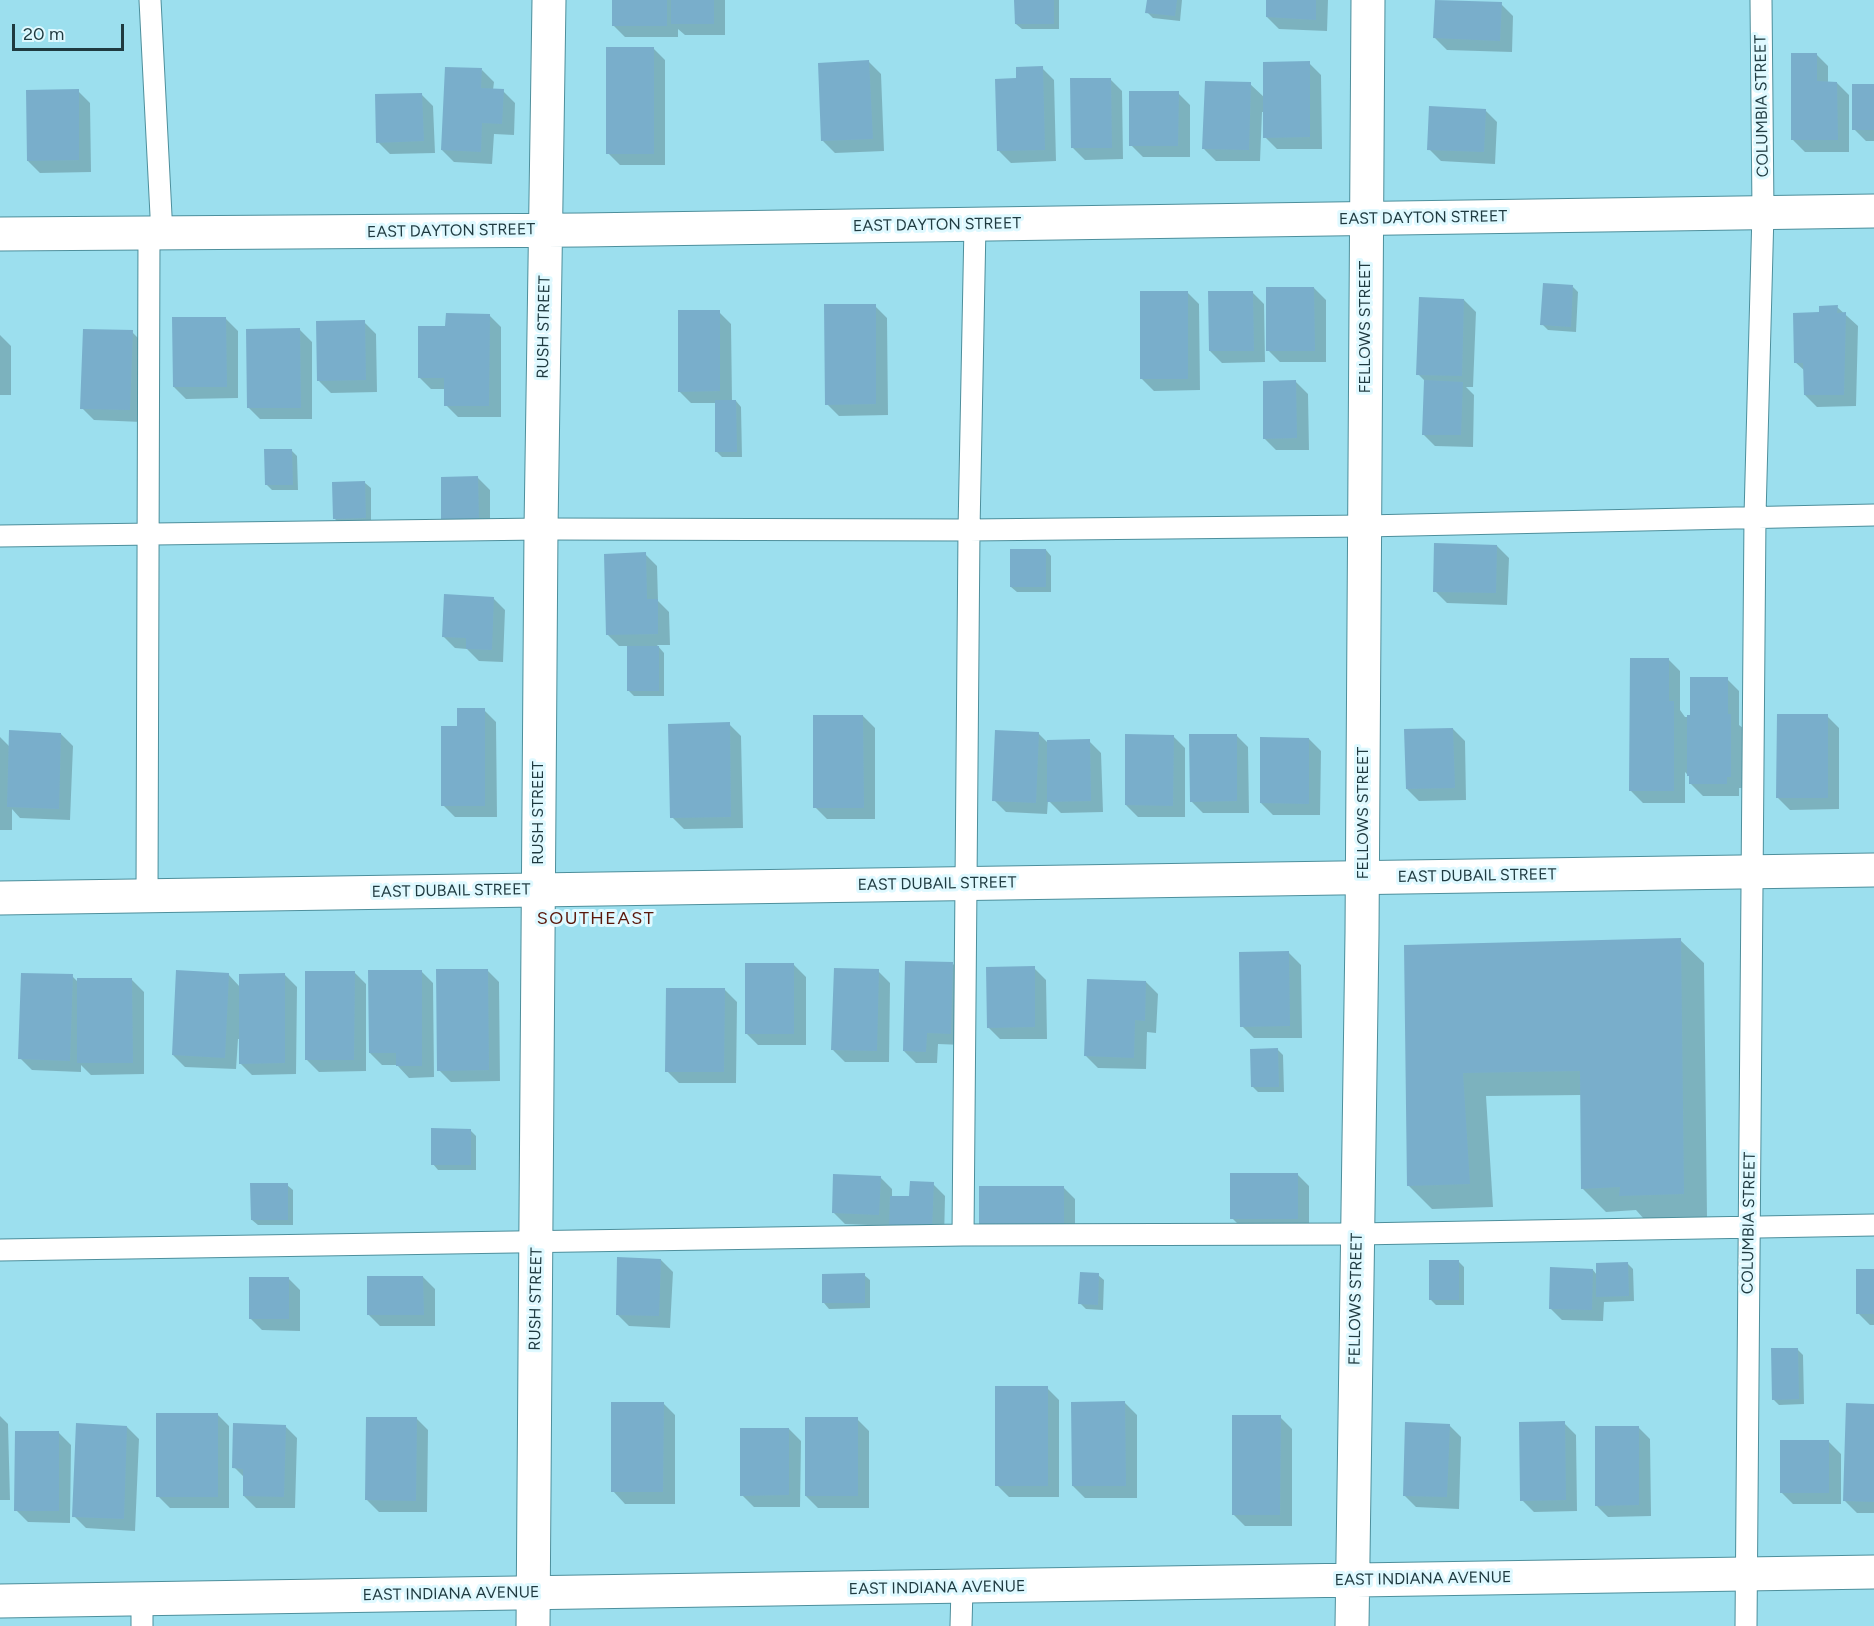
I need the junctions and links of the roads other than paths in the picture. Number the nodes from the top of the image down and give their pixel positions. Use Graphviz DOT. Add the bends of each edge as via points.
graph roads {
  1 [pos="150,0"];
  2 [pos="549,0"];
  3 [pos="1368,0"];
  4 [pos="1761,0"];
  5 [pos="1874,211"];
  6 [pos="1763,212"];
  7 [pos="1366,219"];
  8 [pos="975,225"];
  9 [pos="546,230"];
  10 [pos="0,234"];
  11 [pos="156,235"];
  12 [pos="1874,515"];
  13 [pos="1755,516"];
  14 [pos="1365,526"];
  15 [pos="541,529"];
  16 [pos="969,530"];
  17 [pos="0,536"];
  18 [pos="148,536"];
  19 [pos="1874,870"];
  20 [pos="1753,871"];
  21 [pos="1362,878"];
  22 [pos="966,883"];
  23 [pos="538,890"];
  24 [pos="147,896"];
  25 [pos="0,898"];
  26 [pos="1874,1225"];
  27 [pos="1749,1228"];
  28 [pos="1357,1234"];
  29 [pos="963,1235"];
  30 [pos="536,1244"];
  31 [pos="0,1250"];
  32 [pos="1874,1572"];
  33 [pos="1746,1574"];
  34 [pos="1352,1581"];
  35 [pos="962,1588"];
  36 [pos="533,1593"];
  37 [pos="0,1601"];
  38 [pos="142,1613"];
  39 [pos="533,1626"];
  40 [pos="961,1626"];
  41 [pos="1352,1626"];
  42 [pos="1746,1626"];
  1 -- 11 [label="lane"];
  2 -- 9 [label="street, RUSH STREET"];
  3 -- 7 [label="street, FELLOWS STREET"];
  4 -- 6 [label="lane, COLUMBIA STREET"];
  5 -- 6 [label="street, EAST DAYTON STREET"];
  6 -- 7 [label="street, EAST DAYTON STREET"];
  6 -- 13 [label="lane, COLUMBIA STREET"];
  7 -- 8 [label="street, EAST DAYTON STREET"];
  7 -- 14 [label="street, FELLOWS STREET"];
  8 -- 9 [label="street, EAST DAYTON STREET"];
  8 -- 16 [label="lane"];
  9 -- 11 [label="street, EAST DAYTON STREET"];
  9 -- 15 [label="street, RUSH STREET"];
  10 -- 11 [label="street, EAST DAYTON STREET"];
  11 -- 18 [label="lane"];
  12 -- 13 [label="lane"];
  13 -- 14 [label="lane"];
  13 -- 20 [label="lane, COLUMBIA STREET"];
  14 -- 16 [label="lane"];
  14 -- 21 [label="street, FELLOWS STREET"];
  15 -- 16 [label="lane"];
  15 -- 18 [label="lane"];
  15 -- 23 [label="street, RUSH STREET"];
  16 -- 22 [label="lane"];
  17 -- 18 [label="lane"];
  18 -- 24 [label="lane"];
  19 -- 20 [label="street, EAST DUBAIL STREET"];
  20 -- 21 [label="street, EAST DUBAIL STREET"];
  20 -- 27 [label="lane, COLUMBIA STREET"];
  21 -- 22 [label="street, EAST DUBAIL STREET"];
  21 -- 28 [label="street, FELLOWS STREET"];
  22 -- 23 [label="street, EAST DUBAIL STREET"];
  22 -- 29 [label="lane"];
  23 -- 24 [label="street, EAST DUBAIL STREET"];
  23 -- 30 [label="street, RUSH STREET"];
  24 -- 25 [label="street, EAST DUBAIL STREET"];
  26 -- 27 [label="lane"];
  27 -- 28 [label="lane"];
  27 -- 33 [label="lane, COLUMBIA STREET"];
  28 -- 29 [label="lane"];
  28 -- 34 [label="street, FELLOWS STREET"];
  29 -- 30 [label="lane"];
  30 -- 31 [label="lane"];
  30 -- 36 [label="street, RUSH STREET"];
  32 -- 33 [label="street, EAST INDIANA AVENUE"];
  33 -- 34 [label="street, EAST INDIANA AVENUE"];
  33 -- 42 [label="lane, COLUMBIA STREET"];
  34 -- 35 [label="street, EAST INDIANA AVENUE"];
  34 -- 41 [label="street, FELLOWS STREET"];
  35 -- 36 [label="street, EAST INDIANA AVENUE"];
  35 -- 40 [label="lane"];
  36 -- 38 [label="street, EAST INDIANA AVENUE"];
  36 -- 39 [label="street, RUSH STREET"];
  37 -- 38 [label="street, EAST INDIANA AVENUE"];
}
